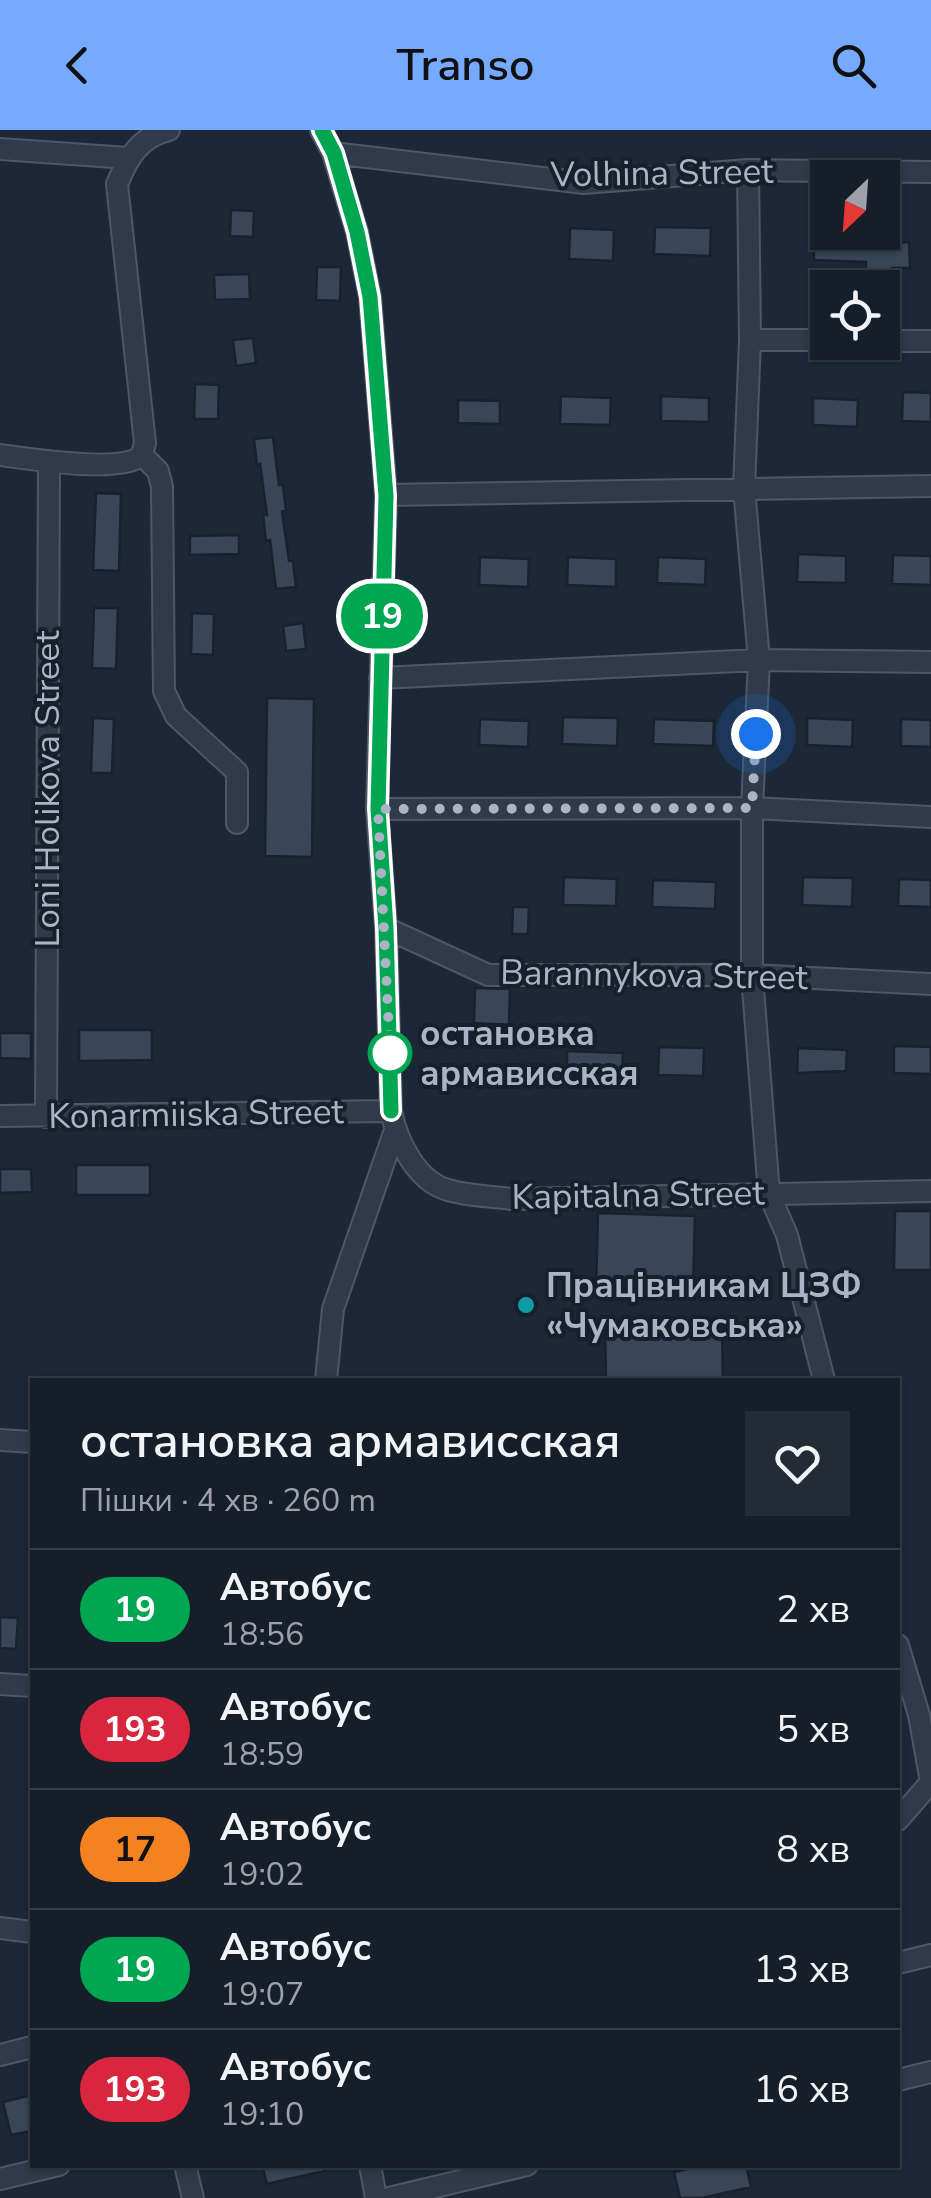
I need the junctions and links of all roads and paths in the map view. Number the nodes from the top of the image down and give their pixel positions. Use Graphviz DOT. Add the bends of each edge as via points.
graph roads {
  1 [pos="169,130"];
  2 [pos="322,130"];
  3 [pos="0,149"];
  4 [pos="334,153"];
  5 [pos="128,158"];
  6 [pos="748,170"];
  7 [pos="931,172"];
  8 [pos="750,340"];
  9 [pos="810,340"];
  10 [pos="900,341"];
  11 [pos="931,342"];
  12 [pos="0,455"];
  13 [pos="135,459"];
  14 [pos="49,462"];
  15 [pos="931,486"];
  16 [pos="744,488"];
  17 [pos="386,496"];
  18 [pos="759,660"];
  19 [pos="931,662"];
  20 [pos="380,678"];
  21 [pos="752,808"];
  22 [pos="378,809"];
  23 [pos="931,816"];
  24 [pos="238,824"];
  25 [pos="386,928"];
  26 [pos="752,974"];
  27 [pos="931,984"];
  28 [pos="0,1116"];
  29 [pos="46,1117"];
  30 [pos="393,1120"];
  31 [pos="931,1191"];
  32 [pos="769,1194"];
  33 [pos="326,1378"];
  34 [pos="823,1378"];
  35 [pos="0,1440"];
  36 [pos="30,1442"];
  37 [pos="900,1651"];
  38 [pos="0,1684"];
  39 [pos="30,1686"];
  40 [pos="926,1730"];
  41 [pos="931,1782"];
  42 [pos="900,1818"];
  43 [pos="0,1928"];
  44 [pos="30,1932"];
  45 [pos="931,1955"];
  46 [pos="900,1963"];
  47 [pos="30,2048"];
  48 [pos="0,2055"];
  49 [pos="931,2072"];
  50 [pos="900,2080"];
  51 [pos="46,2168"];
  52 [pos="186,2168"];
  53 [pos="371,2168"];
  54 [pos="514,2168"];
  55 [pos="0,2179"];
  56 [pos="193,2198"];
  57 [pos="376,2198"];
  58 [pos="388,2198"];
  1 -- 5 [label="street" via="150,134"];
  2 -- 4 [label="street"];
  3 -- 5 [label="street"];
  4 -- 6 [label="street, Volhina Street" via="584,183"];
  4 -- 17 [label="street" via="370,297"];
  5 -- 13 [label="street" via="117,184 145,444"];
  6 -- 7 [label="street, Volhina Street"];
  6 -- 8 [label="street"];
  8 -- 9 [label="street"];
  8 -- 16 [label="street"];
  10 -- 11 [label="street"];
  12 -- 14 [label="street"];
  13 -- 14 [label="street"];
  13 -- 24 [label="street" via="158,471 162,487 164,691 176,716 237,772"];
  14 -- 29 [label="street, Loni Holikova Street"];
  15 -- 16 [label="street"];
  16 -- 17 [label="street"];
  16 -- 18 [label="street"];
  17 -- 20 [label="street"];
  18 -- 19 [label="street"];
  18 -- 20 [label="street"];
  18 -- 21 [label="street"];
  20 -- 22 [label="street"];
  21 -- 22 [label="street"];
  21 -- 23 [label="street"];
  21 -- 26 [label="street"];
  22 -- 25 [label="street"];
  25 -- 26 [label="street, Barannykova Street" via="488,975"];
  25 -- 30 [label="street"];
  26 -- 27 [label="street, Barannykova Street"];
  26 -- 32 [label="street"];
  28 -- 29 [label="street, Konarmiiska Street"];
  29 -- 30 [label="street, Konarmiiska Street"];
  30 -- 32 [label="street, Kapitalna Street" via="428,1180 448,1190 510,1198"];
  30 -- 33 [label="street" via="333,1309"];
  31 -- 32 [label="street, Kapitalna Street"];
  32 -- 34 [label="street"];
  35 -- 36 [label="street"];
  37 -- 40 [label="street"];
  38 -- 39 [label="street"];
  40 -- 41 [label="street"];
  41 -- 42 [label="street"];
  43 -- 44 [label="street"];
  45 -- 46 [label="street"];
  47 -- 48 [label="street"];
  49 -- 50 [label="street"];
  51 -- 55 [label="street"];
  52 -- 56 [label="street"];
  53 -- 57 [label="street"];
  54 -- 58 [label="street"];
}
